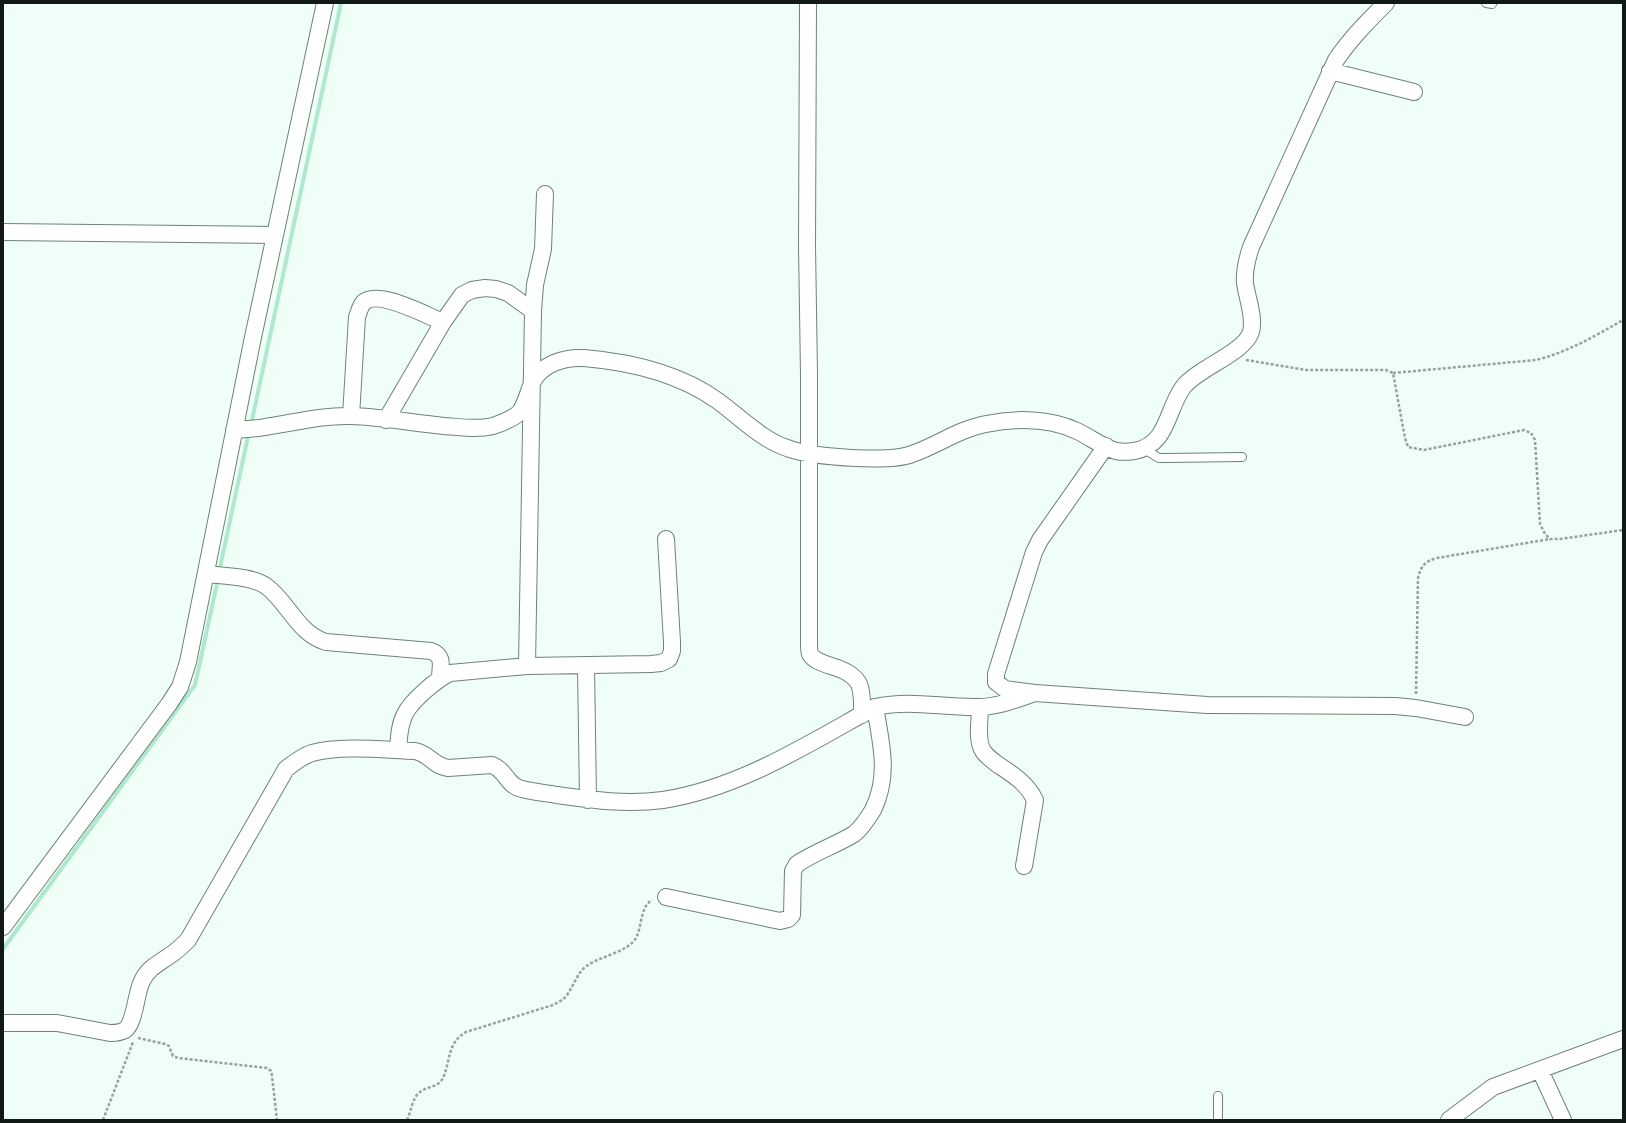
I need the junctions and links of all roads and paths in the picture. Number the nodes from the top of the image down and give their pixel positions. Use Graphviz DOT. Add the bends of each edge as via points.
graph roads {
  1 [pos="325,3"];
  2 [pos="808,3"];
  3 [pos="1386,3"];
  4 [pos="1330,71"];
  5 [pos="1414,92"];
  6 [pos="545,194"];
  7 [pos="3,232"];
  8 [pos="275,235"];
  9 [pos="533,311"];
  10 [pos="1623,320"];
  11 [pos="443,322"];
  12 [pos="1224,356"];
  13 [pos="1393,373"];
  14 [pos="533,380"];
  15 [pos="351,416"];
  16 [pos="386,420"];
  17 [pos="239,429"];
  18 [pos="1106,446"];
  19 [pos="1144,450"];
  20 [pos="808,453"];
  21 [pos="1242,457"];
  22 [pos="1623,530"];
  23 [pos="666,539"];
  24 [pos="1550,539"];
  25 [pos="214,575"];
  26 [pos="586,665"];
  27 [pos="527,666"];
  28 [pos="440,678"];
  29 [pos="1035,693"];
  30 [pos="980,708"];
  31 [pos="1416,708"];
  32 [pos="868,711"];
  33 [pos="1465,717"];
  34 [pos="398,750"];
  35 [pos="588,800"];
  36 [pos="1024,866"];
  37 [pos="666,897"];
  38 [pos="3,926"];
  39 [pos="3,1024"];
  40 [pos="1623,1039"];
  41 [pos="1540,1070"];
  42 [pos="1218,1096"];
  43 [pos="103,1120"];
  44 [pos="278,1120"];
  45 [pos="407,1120"];
  46 [pos="1218,1120"];
  47 [pos="1449,1120"];
  48 [pos="1563,1120"];
  1 -- 8 [label="street"];
  2 -- 20 [label="street"];
  3 -- 4 [label="street" via="1346,45"];
  4 -- 5 [label="street"];
  4 -- 12 [label="street" via="1251,247 1245,269 1252,326 1249,337"];
  6 -- 9 [label="street" via="543,249 535,285"];
  7 -- 8 [label="street"];
  8 -- 17 [label="street"];
  9 -- 11 [label="street" via="508,293 485,288 462,295"];
  9 -- 14 [label="street"];
  10 -- 13 [label="path" via="1573,348 1536,360"];
  11 -- 15 [label="street" via="395,302 373,298 364,302 357,317"];
  11 -- 16 [label="street"];
  12 -- 13 [label="path" via="1306,370 1386,370"];
  12 -- 19 [label="street" via="1183,387 1156,442"];
  13 -- 24 [label="path" via="1408,447 1424,450 1524,430 1531,433 1535,440 1540,524"];
  14 -- 16 [label="street" via="519,413 506,422 488,427 468,428"];
  14 -- 20 [label="street" via="542,369 557,361 581,358 643,367 673,377 714,399 768,439 788,449"];
  14 -- 27 [label="street"];
  15 -- 16 [label="street"];
  15 -- 17 [label="street"];
  17 -- 25 [label="street"];
  18 -- 19 [label="street" via="1128,452"];
  18 -- 20 [label="street" via="1060,424 1016,421 986,424 960,431 925,449 893,459"];
  18 -- 29 [label="street" via="1040,540 1026,574 996,674 996,682 1005,688"];
  19 -- 21 [label="lane" via="1159,458"];
  20 -- 32 [label="street" via="810,654 816,660 853,676 859,684"];
  22 -- 24 [label="path"];
  23 -- 26 [label="street" via="672,642 669,659 651,664"];
  24 -- 31 [label="path" via="1437,558 1423,564 1418,578"];
  25 -- 28 [label="street" via="246,579 265,586 307,633 316,639 330,643 437,653 440,657"];
  25 -- 38 [label="street" via="180,687"];
  26 -- 27 [label="street"];
  26 -- 35 [label="street"];
  27 -- 28 [label="street" via="461,671"];
  28 -- 34 [label="street" via="409,707 401,724"];
  29 -- 30 [label="street"];
  29 -- 31 [label="street" via="1207,705"];
  30 -- 32 [label="street" via="915,703 887,705"];
  30 -- 36 [label="street" via="980,742 983,752 1024,784 1031,791 1034,800"];
  31 -- 33 [label="street"];
  32 -- 35 [label="street" via="763,768 715,786 663,800"];
  32 -- 37 [label="street" via="883,760 879,797 868,819 855,833 797,864 793,871 792,915 788,919 780,921"];
  34 -- 35 [label="street" via="423,752 440,767 498,767 515,787"];
  34 -- 39 [label="street" via="356,749 312,753 286,769 195,930 180,949 150,968 145,975 126,1030 110,1033 57,1023"];
  37 -- 45 [label="path" via="650,901 645,908 636,939 631,945 586,966 561,1001 458,1036 443,1078 438,1084 420,1091"];
  40 -- 41 [label="street"];
  41 -- 47 [label="street" via="1493,1087"];
  41 -- 48 [label="street"];
  42 -- 46 [label="lane"];
  43 -- 44 [label="path" via="135,1037 165,1044 169,1046 172,1056 178,1058 267,1068 271,1071"];
}
